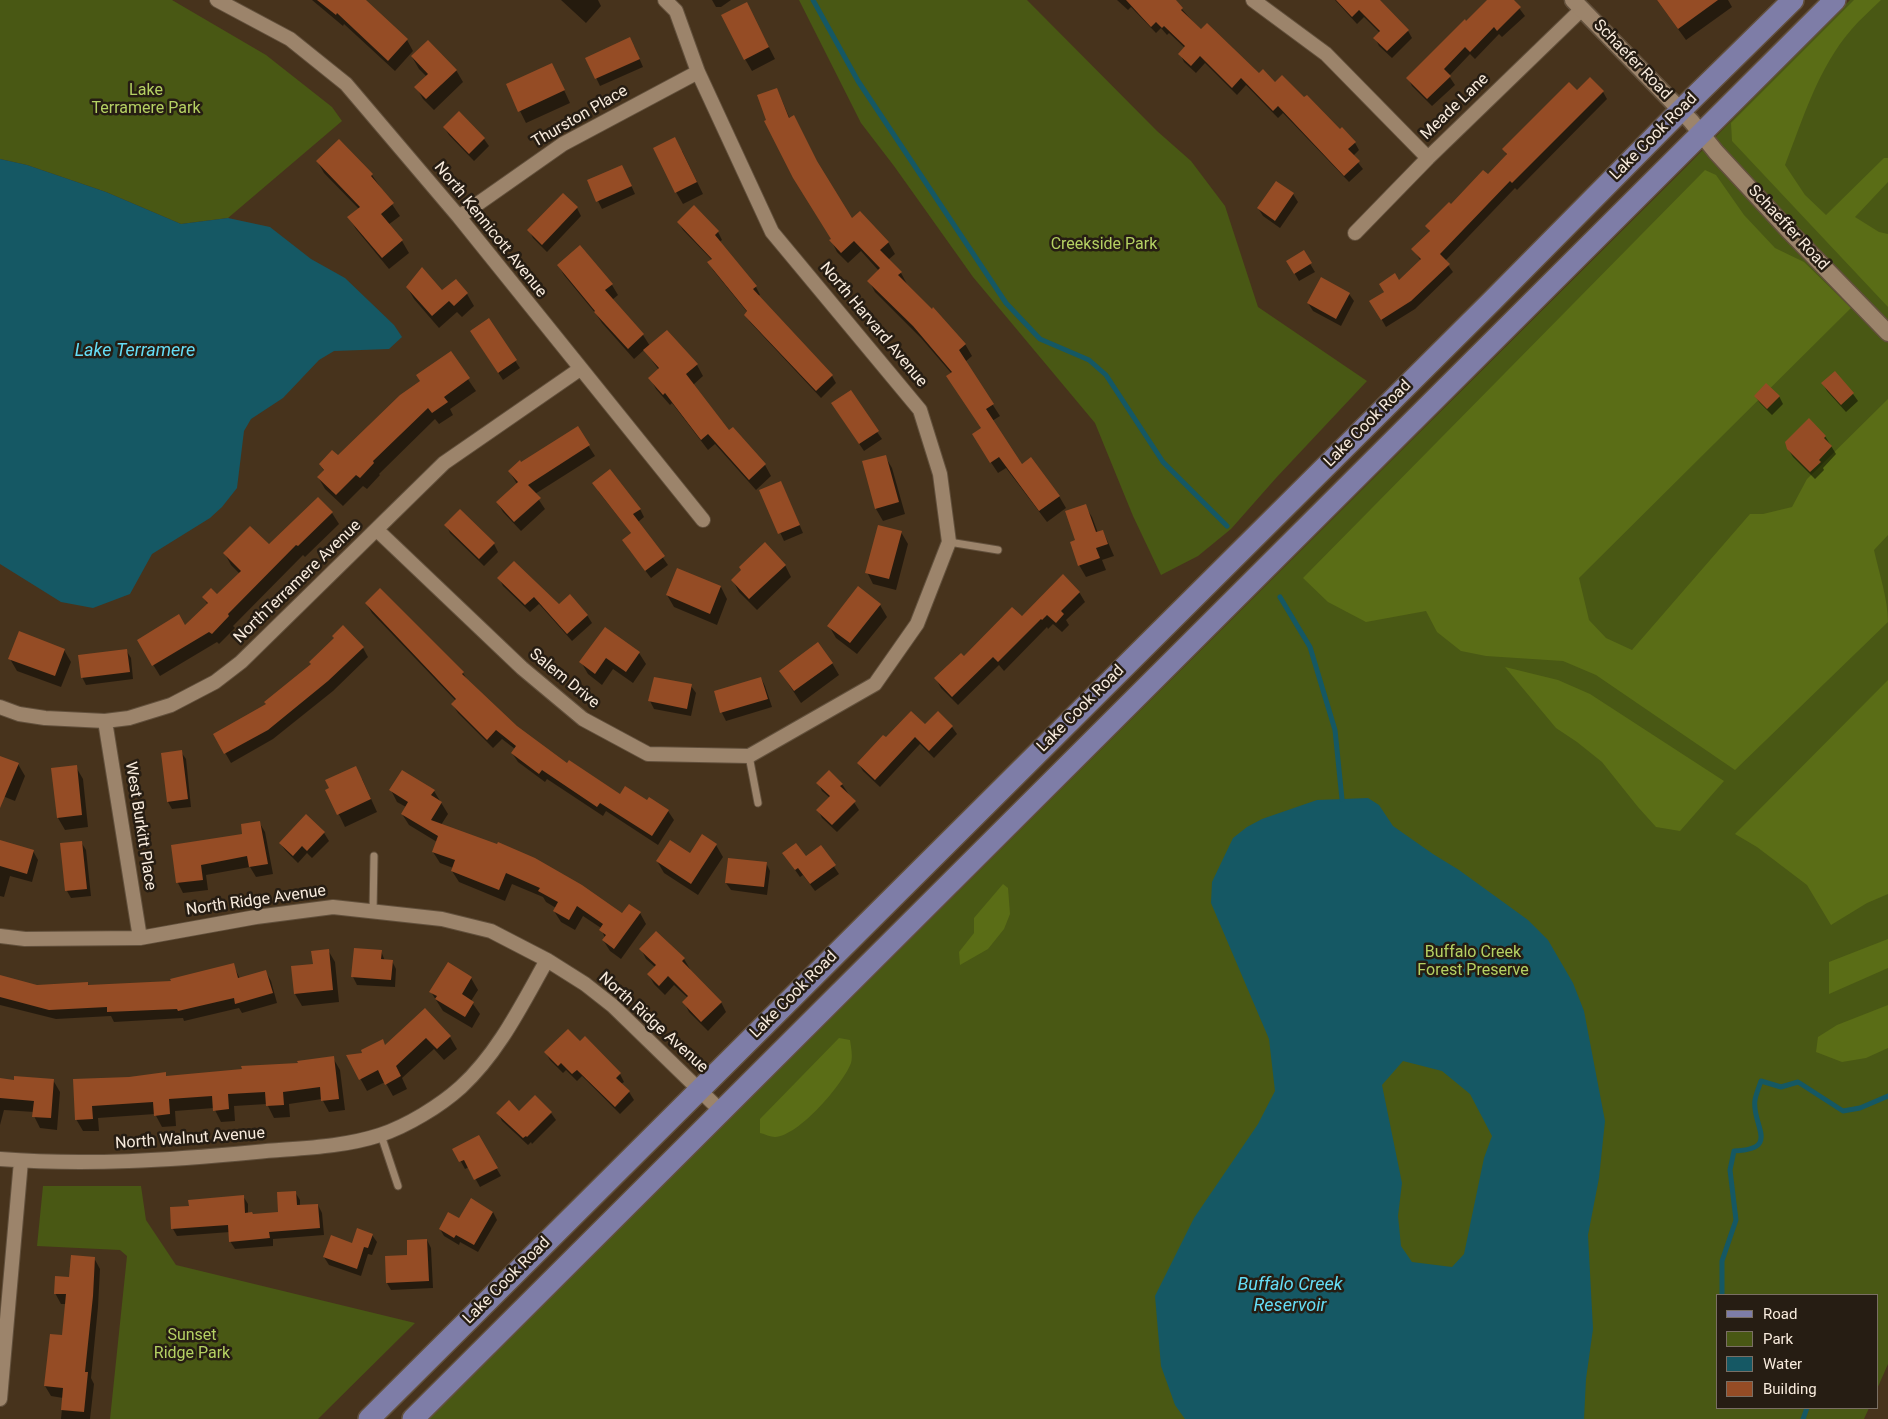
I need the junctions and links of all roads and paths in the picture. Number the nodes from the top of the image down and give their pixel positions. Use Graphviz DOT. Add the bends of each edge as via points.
graph roads {
  1 [pos="217,0"];
  2 [pos="665,0"];
  3 [pos="1253,0"];
  4 [pos="1793,0"];
  5 [pos="1835,0"];
  6 [pos="1578,4"];
  7 [pos="698,72"];
  8 [pos="1691,121"];
  9 [pos="1428,158"];
  10 [pos="459,217"];
  11 [pos="1355,233"];
  12 [pos="1888,333"];
  13 [pos="580,369"];
  14 [pos="704,520"];
  15 [pos="377,530"];
  16 [pos="949,542"];
  17 [pos="998,550"];
  18 [pos="0,707"];
  19 [pos="105,721"];
  20 [pos="749,756"];
  21 [pos="758,803"];
  22 [pos="374,856"];
  23 [pos="373,911"];
  24 [pos="0,936"];
  25 [pos="140,938"];
  26 [pos="547,960"];
  27 [pos="700,1089"];
  28 [pos="722,1111"];
  29 [pos="381,1135"];
  30 [pos="0,1159"];
  31 [pos="21,1161"];
  32 [pos="398,1186"];
  33 [pos="0,1399"];
  34 [pos="368,1419"];
  35 [pos="414,1419"];
  1 -- 10 [label="street, North Kennicott Avenue" via="290,39 346,84"];
  2 -- 7 [label="street, North Harvard Avenue" via="676,11"];
  3 -- 9 [label="street" via="1326,54"];
  4 -- 8 [label="main road, Lake Cook Road"];
  5 -- 8 [label="main road, Lake Cook Road"];
  6 -- 8 [label="street, Schaefer Road"];
  6 -- 9 [label="street, Meade Lane"];
  7 -- 10 [label="street, Thurston Place" via="563,144"];
  7 -- 16 [label="street, North Harvard Avenue" via="772,232 920,410 940,474"];
  8 -- 12 [label="street, Schaeffer Road" via="1791,233"];
  8 -- 27 [label="main road, Lake Cook Road" via="1485,308"];
  8 -- 28 [label="main road, Lake Cook Road" via="1491,345"];
  9 -- 11 [label="street, Meade Lane"];
  10 -- 13 [label="street, North Kennicott Avenue"];
  13 -- 14 [label="street, North Kennicott Avenue"];
  13 -- 15 [label="street, NorthTerramere Avenue" via="444,463"];
  15 -- 19 [label="street, NorthTerramere Avenue" via="241,662 215,682 172,705 129,718"];
  15 -- 20 [label="street, Salem Drive" via="522,668 583,719 648,754"];
  16 -- 17 [label="lane"];
  16 -- 20 [label="street, North Harvard Avenue" via="917,624 875,684"];
  18 -- 19 [label="street, NorthTerramere Avenue" via="45,718"];
  19 -- 25 [label="street, West Burkitt Place"];
  20 -- 21 [label="lane"];
  22 -- 23 [label="lane"];
  23 -- 25 [label="street, North Ridge Avenue" via="333,907"];
  23 -- 26 [label="street, North Ridge Avenue" via="442,918 491,931"];
  24 -- 25 [label="street, North Ridge Avenue" via="25,939"];
  26 -- 27 [label="street, North Ridge Avenue" via="614,1006"];
  26 -- 29 [label="street, North Walnut Avenue" via="506,1033 486,1061 460,1088 424,1114"];
  27 -- 28 [label="street, North Ridge Avenue"];
  27 -- 34 [label="main road, Lake Cook Road"];
  28 -- 35 [label="main road, Lake Cook Road"];
  29 -- 31 [label="street, North Walnut Avenue" via="350,1143 167,1160 114,1163"];
  29 -- 32 [label="lane"];
  30 -- 31 [label="street, North Walnut Avenue"];
  31 -- 33 [label="street"];
}
